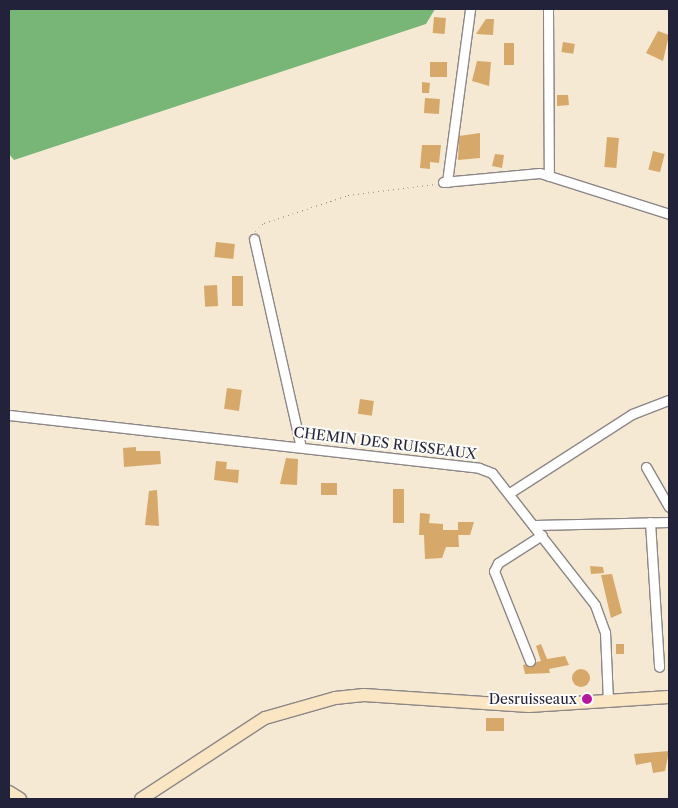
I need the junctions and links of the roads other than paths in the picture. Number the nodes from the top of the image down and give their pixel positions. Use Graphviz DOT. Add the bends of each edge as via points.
graph roads {
  1 [pos="470,9"];
  2 [pos="548,9"];
  3 [pos="549,176"];
  4 [pos="669,214"];
  5 [pos="254,239"];
  6 [pos="669,400"];
  7 [pos="9,415"];
  8 [pos="301,447"];
  9 [pos="646,466"];
  10 [pos="511,492"];
  11 [pos="669,507"];
  12 [pos="650,522"];
  13 [pos="669,522"];
  14 [pos="535,526"];
  15 [pos="542,535"];
  16 [pos="530,661"];
  17 [pos="659,667"];
  18 [pos="669,697"];
  19 [pos="608,702"];
  20 [pos="9,792"];
  21 [pos="20,799"];
  22 [pos="141,799"];
  1 -- 3 [label="street" via="445,182 540,173"];
  2 -- 3 [label="street"];
  3 -- 4 [label="street"];
  5 -- 8 [label="street"];
  6 -- 10 [label="street" via="632,414"];
  7 -- 8 [label="street, CHEMIN DES RUISSEAUX"];
  8 -- 10 [label="street, CHEMIN DES RUISSEAUX" via="479,468"];
  9 -- 11 [label="street"];
  10 -- 14 [label="street, CHEMIN DES RUISSEAUX"];
  12 -- 13 [label="street"];
  12 -- 14 [label="street"];
  12 -- 17 [label="street"];
  14 -- 15 [label="street, CHEMIN DES RUISSEAUX"];
  15 -- 16 [label="street" via="498,563 494,571"];
  15 -- 19 [label="street, CHEMIN DES RUISSEAUX" via="595,605 604,632"];
  18 -- 19 [label="main road"];
  19 -- 22 [label="main road" via="529,706 364,695 335,698 265,718"];
  20 -- 21 [label="main road"];
}
